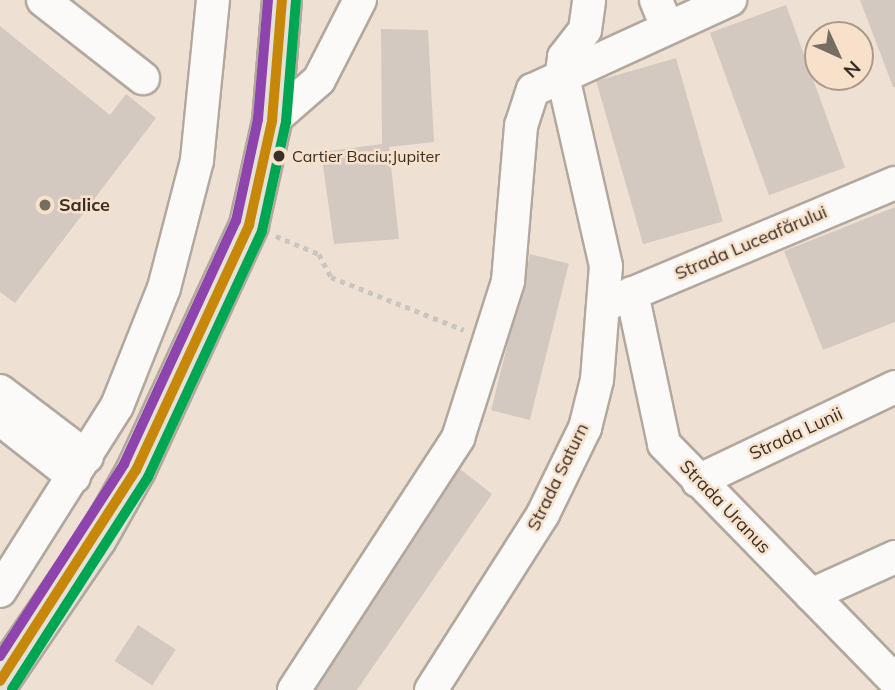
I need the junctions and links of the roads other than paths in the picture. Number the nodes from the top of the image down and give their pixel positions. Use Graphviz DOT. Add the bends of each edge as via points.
graph roads {
  1 [pos="43,0"];
  2 [pos="213,0"];
  3 [pos="282,0"];
  4 [pos="360,0"];
  5 [pos="589,0"];
  6 [pos="730,0"];
  7 [pos="661,14"];
  8 [pos="562,72"];
  9 [pos="143,78"];
  10 [pos="272,121"];
  11 [pos="895,183"];
  12 [pos="619,298"];
  13 [pos="895,387"];
  14 [pos="0,391"];
  15 [pos="0,419"];
  16 [pos="81,467"];
  17 [pos="698,481"];
  18 [pos="895,557"];
  19 [pos="0,591"];
  20 [pos="811,595"];
  21 [pos="0,681"];
  22 [pos="895,681"];
  23 [pos="294,690"];
  24 [pos="431,690"];
  1 -- 9 [label="street"];
  2 -- 16 [label="street" via="197,160 164,288 117,406"];
  3 -- 10 [label="main road"];
  4 -- 10 [label="street" via="319,80"];
  5 -- 8 [label="street" via="585,30 564,57"];
  6 -- 7 [label="street"];
  7 -- 8 [label="street"];
  8 -- 12 [label="street, Strada Saturn"];
  8 -- 23 [label="street" via="533,90 521,127 508,281 458,438"];
  10 -- 21 [label="main road" via="249,225 117,504"];
  11 -- 12 [label="street, Strada Luceafărului"];
  12 -- 17 [label="street, Strada Uranus" via="664,444"];
  12 -- 24 [label="street, Strada Saturn" via="580,438 543,514"];
  13 -- 17 [label="street, Strada Lunii"];
  14 -- 16 [label="street"];
  15 -- 16 [label="street"];
  16 -- 19 [label="street"];
  17 -- 20 [label="street, Strada Uranus"];
  18 -- 20 [label="street"];
  20 -- 22 [label="street, Strada Uranus"];
}
